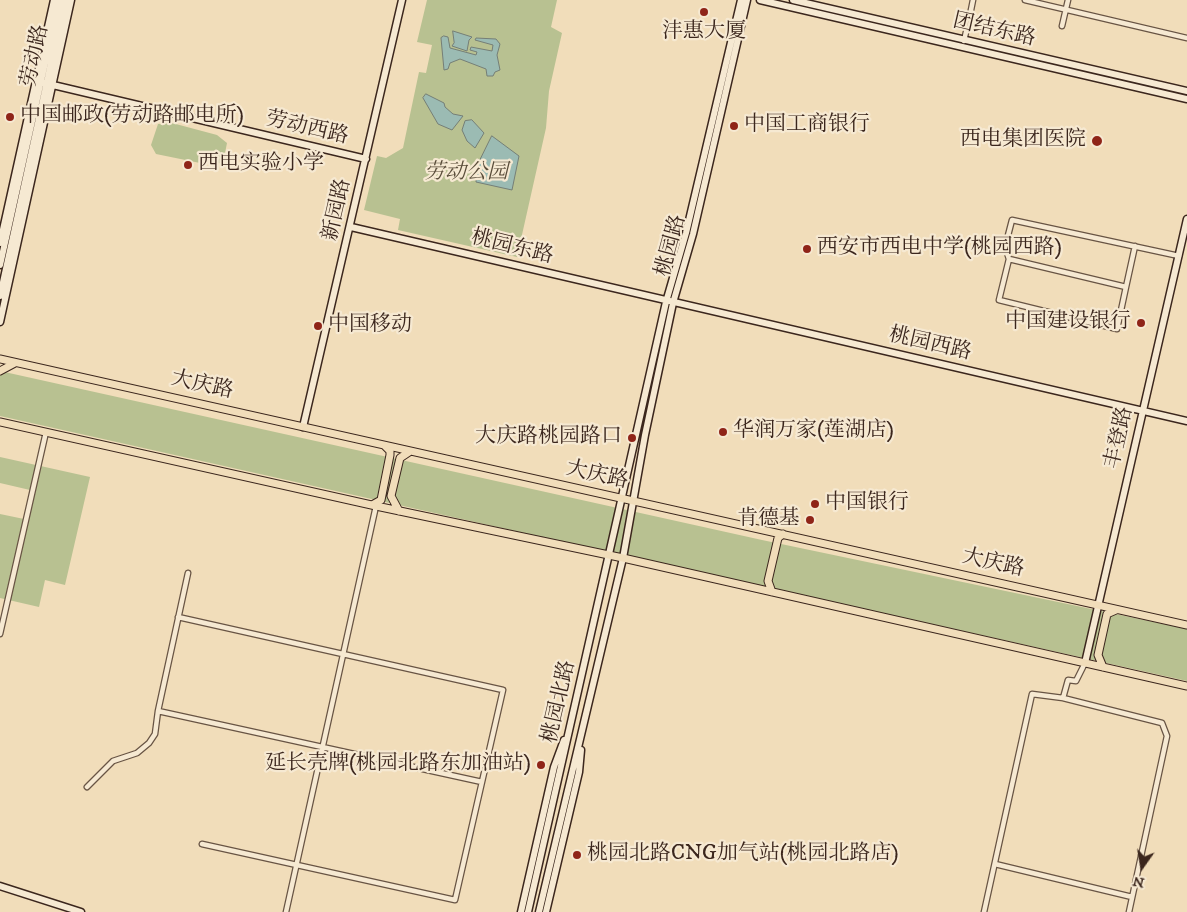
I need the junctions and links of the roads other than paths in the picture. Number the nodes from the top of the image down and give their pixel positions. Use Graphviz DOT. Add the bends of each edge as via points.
graph roads {
  1 [pos="54,0"];
  2 [pos="59,0"];
  3 [pos="65,0"];
  4 [pos="70,0"];
  5 [pos="402,0"];
  6 [pos="741,0"];
  7 [pos="747,0"];
  8 [pos="760,0"];
  9 [pos="793,0"];
  10 [pos="973,0"];
  11 [pos="1025,0"];
  12 [pos="1068,0"];
  13 [pos="1066,10"];
  14 [pos="970,15"];
  15 [pos="1062,26"];
  16 [pos="966,32"];
  17 [pos="1187,38"];
  18 [pos="964,41"];
  19 [pos="44,83"];
  20 [pos="1187,92"];
  21 [pos="1187,99"];
  22 [pos="366,159"];
  23 [pos="1187,220"];
  24 [pos="350,227"];
  25 [pos="0,243"];
  26 [pos="1134,246"];
  27 [pos="1179,256"];
  28 [pos="1009,259"];
  29 [pos="0,265"];
  30 [pos="1126,287"];
  31 [pos="0,296"];
  32 [pos="670,302"];
  33 [pos="0,322"];
  34 [pos="0,359"];
  35 [pos="15,363"];
  36 [pos="0,371"];
  37 [pos="1143,410"];
  38 [pos="1187,421"];
  39 [pos="0,422"];
  40 [pos="303,427"];
  41 [pos="46,432"];
  42 [pos="385,446"];
  43 [pos="412,452"];
  44 [pos="622,500"];
  45 [pos="632,502"];
  46 [pos="374,506"];
  47 [pos="399,511"];
  48 [pos="771,532"];
  49 [pos="783,534"];
  50 [pos="610,556"];
  51 [pos="623,558"];
  52 [pos="188,573"];
  53 [pos="758,588"];
  54 [pos="772,592"];
  55 [pos="1099,606"];
  56 [pos="1116,610"];
  57 [pos="178,617"];
  58 [pos="1187,625"];
  59 [pos="0,634"];
  60 [pos="344,654"];
  61 [pos="1086,664"];
  62 [pos="1103,667"];
  63 [pos="1187,686"];
  64 [pos="1063,698"];
  65 [pos="158,711"];
  66 [pos="574,716"];
  67 [pos="583,727"];
  68 [pos="323,747"];
  69 [pos="482,782"];
  70 [pos="87,787"];
  71 [pos="202,844"];
  72 [pos="995,864"];
  73 [pos="297,865"];
  74 [pos="0,886"];
  75 [pos="1132,896"];
  76 [pos="80,912"];
  77 [pos="286,912"];
  78 [pos="521,912"];
  79 [pos="528,912"];
  80 [pos="540,912"];
  81 [pos="546,912"];
  82 [pos="984,912"];
  83 [pos="1129,912"];
  1 -- 19 [label="street"];
  2 -- 19 [label="street, 劳动路"];
  3 -- 19 [label="street, 劳动路"];
  4 -- 19 [label="street"];
  5 -- 22 [label="street, 新园路"];
  6 -- 32 [label="street, 桃园路"];
  7 -- 32 [label="street, 桃园路" via="693,234"];
  8 -- 21 [label="street"];
  9 -- 18 [label="street, 团结东路"];
  10 -- 14 [label="street"];
  11 -- 13 [label="street"];
  12 -- 13 [label="street"];
  13 -- 15 [label="street"];
  13 -- 17 [label="street"];
  16 -- 18 [label="street"];
  18 -- 20 [label="street, 团结东路"];
  19 -- 22 [label="street, 劳动西路"];
  19 -- 25 [label="street"];
  19 -- 29 [label="street, 劳动路"];
  19 -- 31 [label="street, 劳动路"];
  19 -- 33 [label="street"];
  22 -- 24 [label="street, 新园路"];
  23 -- 27 [label="street, 丰登路"];
  24 -- 32 [label="street, 桃园东路"];
  24 -- 40 [label="street, 新园路"];
  26 -- 27 [label="street"];
  26 -- 28 [label="street" via="1012,220 1005,247"];
  26 -- 30 [label="street"];
  27 -- 37 [label="street, 丰登路"];
  28 -- 30 [label="street"];
  28 -- 30 [label="street" via="999,300 1117,329"];
  32 -- 37 [label="street, 桃园西路"];
  32 -- 44 [label="street, 桃园路"];
  32 -- 45 [label="street, 桃园路"];
  34 -- 35 [label="main road, 大庆路"];
  35 -- 36 [label="main road"];
  35 -- 40 [label="main road, 大庆路"];
  37 -- 38 [label="street, 桃园西路"];
  37 -- 55 [label="street, 丰登路"];
  39 -- 41 [label="main road"];
  40 -- 42 [label="main road, 大庆路"];
  41 -- 46 [label="main road"];
  41 -- 59 [label="street"];
  42 -- 43 [label="main road, 大庆路"];
  42 -- 46 [label="main road" via="390,455 380,500"];
  43 -- 44 [label="main road, 大庆路"];
  43 -- 47 [label="main road" via="402,454 395,477 392,500"];
  44 -- 45 [label="main road, 大庆路"];
  44 -- 50 [label="street, 桃园北路"];
  45 -- 48 [label="main road, 大庆路"];
  45 -- 51 [label="street, 桃园北路"];
  46 -- 47 [label="main road"];
  46 -- 60 [label="street"];
  47 -- 50 [label="main road"];
  48 -- 49 [label="main road, 大庆路"];
  48 -- 53 [label="main road" via="775,537 765,581"];
  49 -- 54 [label="main road" via="778,538 768,581"];
  49 -- 55 [label="main road, 大庆路"];
  50 -- 51 [label="main road"];
  50 -- 66 [label="street, 桃园北路"];
  51 -- 53 [label="main road"];
  51 -- 67 [label="street, 桃园北路"];
  52 -- 57 [label="street"];
  53 -- 54 [label="main road"];
  54 -- 61 [label="main road"];
  55 -- 56 [label="main road, 大庆路"];
  55 -- 61 [label="main road" via="1104,613 1095,656"];
  56 -- 58 [label="main road, 大庆路"];
  56 -- 62 [label="main road" via="1108,614 1098,655"];
  57 -- 60 [label="street"];
  57 -- 65 [label="street"];
  60 -- 68 [label="street"];
  60 -- 69 [label="street" via="503,690"];
  61 -- 62 [label="main road"];
  61 -- 64 [label="street" via="1076,681 1068,680"];
  62 -- 63 [label="main road"];
  64 -- 72 [label="street" via="1032,694"];
  64 -- 75 [label="street" via="1162,723 1168,736"];
  65 -- 68 [label="street"];
  65 -- 70 [label="street" via="155,734 149,743 137,753 113,761"];
  66 -- 78 [label="street" via="554,767"];
  66 -- 79 [label="street, 桃园北路"];
  67 -- 80 [label="street, 桃园北路"];
  67 -- 81 [label="street" via="579,772"];
  68 -- 69 [label="street"];
  68 -- 73 [label="street"];
  69 -- 73 [label="street" via="455,900"];
  71 -- 73 [label="street"];
  72 -- 75 [label="street"];
  72 -- 82 [label="street"];
  73 -- 77 [label="street"];
  74 -- 76 [label="street"];
  75 -- 83 [label="street"];
}
